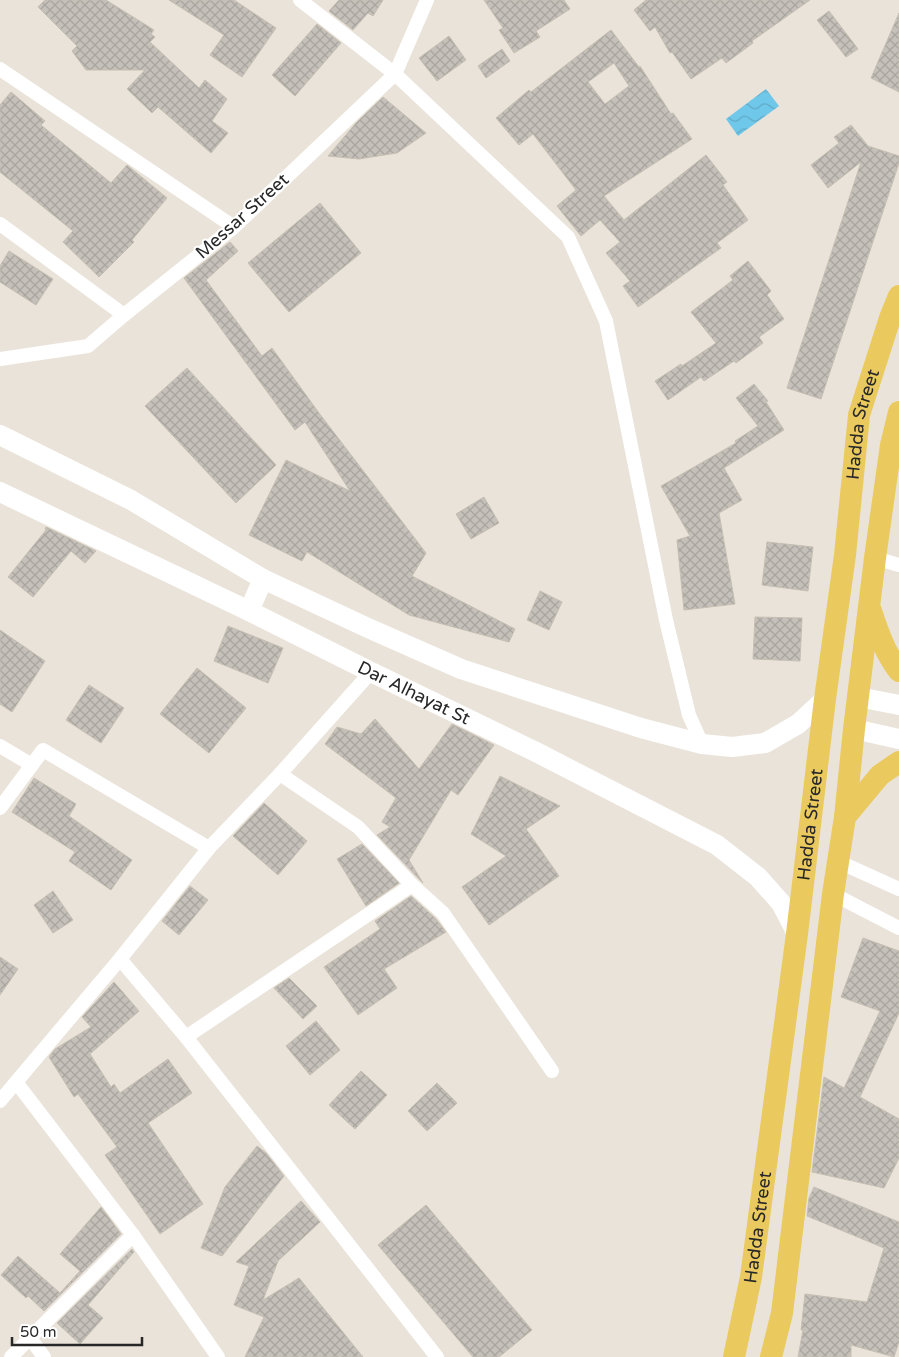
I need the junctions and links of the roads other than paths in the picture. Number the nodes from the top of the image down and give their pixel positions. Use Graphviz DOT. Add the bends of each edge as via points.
graph roads {
  1 [pos="300,0"];
  2 [pos="427,0"];
  3 [pos="0,69"];
  4 [pos="395,74"];
  5 [pos="0,224"];
  6 [pos="234,227"];
  7 [pos="899,296"];
  8 [pos="124,315"];
  9 [pos="0,359"];
  10 [pos="899,412"];
  11 [pos="0,435"];
  12 [pos="0,492"];
  13 [pos="845,555"];
  14 [pos="875,558"];
  15 [pos="899,564"];
  16 [pos="263,579"];
  17 [pos="869,604"];
  18 [pos="249,611"];
  19 [pos="899,671"];
  20 [pos="370,672"];
  21 [pos="858,697"];
  22 [pos="825,699"];
  23 [pos="899,705"];
  24 [pos="854,729"];
  25 [pos="899,739"];
  26 [pos="702,744"];
  27 [pos="0,746"];
  28 [pos="899,762"];
  29 [pos="32,765"];
  30 [pos="280,774"];
  31 [pos="0,808"];
  32 [pos="845,817"];
  33 [pos="209,848"];
  34 [pos="837,861"];
  35 [pos="412,885"];
  36 [pos="899,889"];
  37 [pos="833,894"];
  38 [pos="899,928"];
  39 [pos="797,934"];
  40 [pos="120,959"];
  41 [pos="186,1037"];
  42 [pos="552,1072"];
  43 [pos="16,1082"];
  44 [pos="0,1102"];
  45 [pos="133,1235"];
  46 [pos="30,1338"];
  47 [pos="11,1357"];
  48 [pos="44,1357"];
  49 [pos="218,1357"];
  50 [pos="437,1357"];
  51 [pos="734,1357"];
  52 [pos="771,1357"];
  1 -- 4 [label="street"];
  2 -- 4 [label="street, Messar Street"];
  3 -- 6 [label="street"];
  4 -- 6 [label="street, Messar Street"];
  4 -- 26 [label="street" via="568,237 606,321 666,620 689,715"];
  5 -- 8 [label="street"];
  6 -- 8 [label="street, Messar Street"];
  7 -- 13 [label="main road, Hadda Street" via="859,415"];
  8 -- 9 [label="street, Messar Street" via="88,346"];
  10 -- 14 [label="main road, Hadda Street" via="891,445"];
  11 -- 16 [label="main road" via="131,500"];
  12 -- 18 [label="main road, Dar Alhayat St"];
  13 -- 14 [label="main road"];
  13 -- 22 [label="main road, Hadda Street"];
  14 -- 15 [label="street"];
  14 -- 17 [label="main road, Hadda Street"];
  16 -- 18 [label="main road"];
  16 -- 26 [label="main road" via="461,669 641,728"];
  17 -- 19 [label="main road" via="879,636"];
  17 -- 21 [label="main road, Hadda Street"];
  18 -- 20 [label="main road, Dar Alhayat St"];
  20 -- 30 [label="street"];
  20 -- 39 [label="main road, Dar Alhayat St" via="534,751 717,846 758,877 781,903"];
  21 -- 23 [label="main road"];
  21 -- 24 [label="main road, Hadda Street"];
  22 -- 26 [label="main road" via="798,724 765,743 732,747"];
  22 -- 39 [label="main road, Hadda Street"];
  24 -- 25 [label="main road"];
  24 -- 32 [label="main road, Hadda Street"];
  27 -- 29 [label="street"];
  28 -- 32 [label="main road" via="880,775"];
  29 -- 31 [label="street"];
  29 -- 33 [label="street" via="43,750"];
  30 -- 33 [label="street"];
  30 -- 35 [label="street" via="358,828"];
  32 -- 34 [label="main road, Hadda Street"];
  33 -- 40 [label="street"];
  34 -- 36 [label="street"];
  34 -- 37 [label="main road, Hadda Street"];
  35 -- 41 [label="street"];
  35 -- 42 [label="street" via="443,913"];
  37 -- 38 [label="street"];
  37 -- 52 [label="main road, Hadda Street" via="782,1313"];
  39 -- 51 [label="main road, Hadda Street" via="751,1278"];
  40 -- 41 [label="street"];
  40 -- 43 [label="street"];
  41 -- 50 [label="street"];
  43 -- 44 [label="street"];
  43 -- 45 [label="street"];
  45 -- 46 [label="street"];
  45 -- 49 [label="street"];
  46 -- 47 [label="street"];
  46 -- 48 [label="street"];
}
